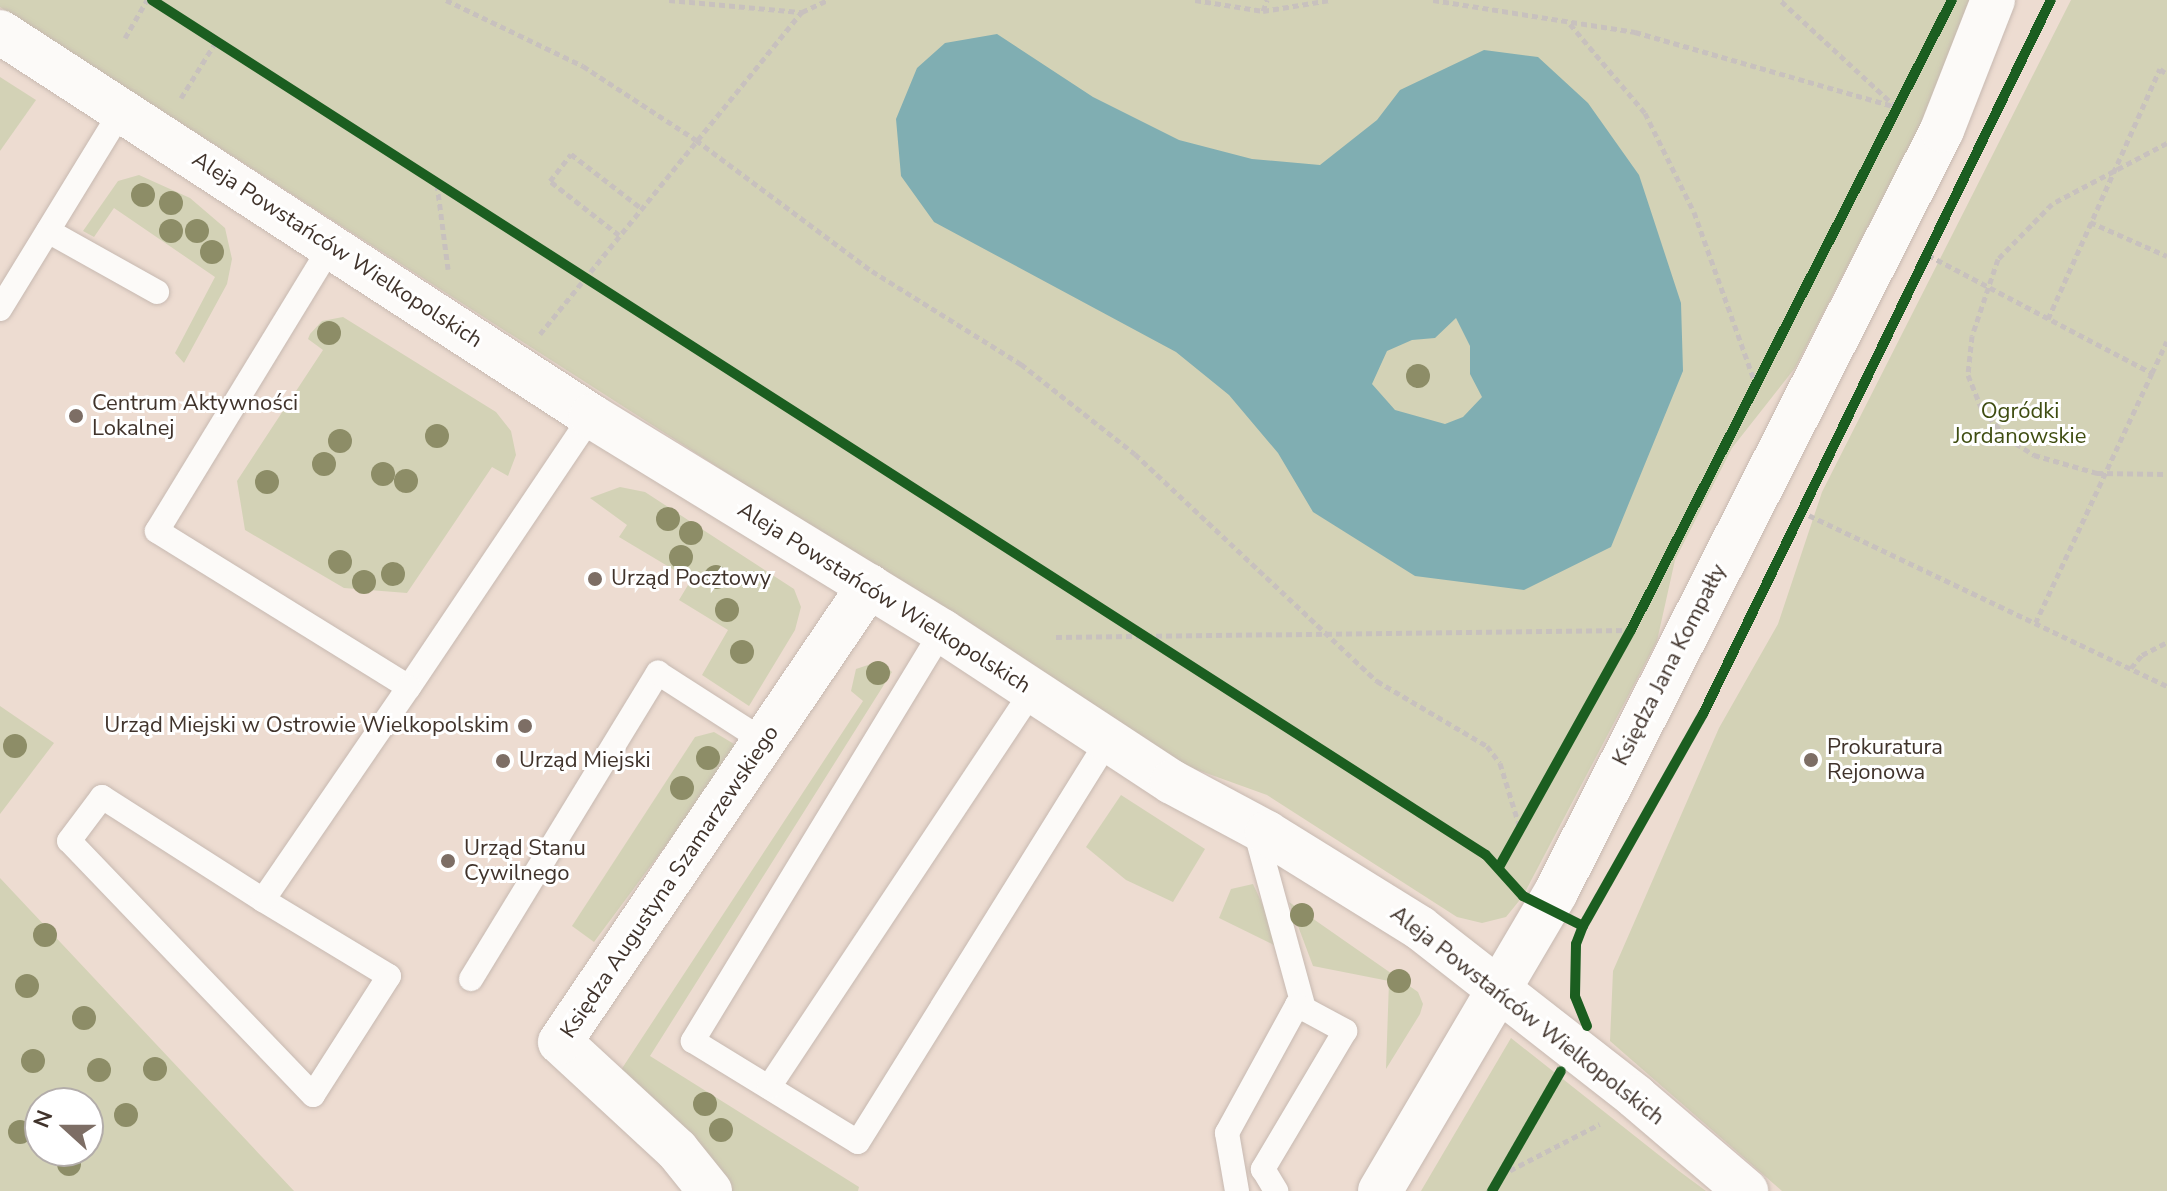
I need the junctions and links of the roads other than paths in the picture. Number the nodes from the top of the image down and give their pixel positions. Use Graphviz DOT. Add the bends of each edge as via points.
graph roads {
  1 [pos="1993,0"];
  2 [pos="2026,0"];
  3 [pos="0,32"];
  4 [pos="122,110"];
  5 [pos="1942,130"];
  6 [pos="48,231"];
  7 [pos="331,246"];
  8 [pos="157,292"];
  9 [pos="0,309"];
  10 [pos="591,416"];
  11 [pos="869,586"];
  12 [pos="942,631"];
  13 [pos="409,687"];
  14 [pos="1032,691"];
  15 [pos="1108,740"];
  16 [pos="764,741"];
  17 [pos="1254,826"];
  18 [pos="263,900"];
  19 [pos="471,979"];
  20 [pos="1500,991"];
  21 [pos="1304,1009"];
  22 [pos="769,1087"];
  23 [pos="710,1191"];
  24 [pos="1237,1191"];
  25 [pos="1276,1191"];
  26 [pos="1380,1191"];
  27 [pos="1746,1191"];
  1 -- 5 [label="street, Księdza Jana Kompałły"];
  2 -- 5 [label="street, Księdza Jana Kompałły"];
  3 -- 4 [label="street, Aleja Powstańców Wielkopolskich"];
  4 -- 6 [label="lane"];
  4 -- 7 [label="street, Aleja Powstańców Wielkopolskich"];
  5 -- 20 [label="street, Księdza Jana Kompałły" via="1535,902"];
  6 -- 8 [label="lane"];
  6 -- 9 [label="lane"];
  7 -- 10 [label="street, Aleja Powstańców Wielkopolskich"];
  7 -- 13 [label="lane" via="157,531"];
  10 -- 11 [label="street, Aleja Powstańców Wielkopolskich"];
  10 -- 13 [label="lane"];
  11 -- 12 [label="street, Aleja Powstańców Wielkopolskich"];
  11 -- 16 [label="street, Księdza Augustyna Szamarzewskiego"];
  12 -- 14 [label="street, Aleja Powstańców Wielkopolskich"];
  12 -- 22 [label="lane" via="693,1041"];
  13 -- 18 [label="lane"];
  14 -- 15 [label="street, Aleja Powstańców Wielkopolskich"];
  14 -- 22 [label="lane"];
  15 -- 17 [label="street, Aleja Powstańców Wielkopolskich"];
  15 -- 22 [label="lane" via="858,1142"];
  16 -- 19 [label="lane" via="658,673"];
  16 -- 23 [label="street, Księdza Augustyna Szamarzewskiego" via="560,1042 677,1150"];
  17 -- 20 [label="street, Aleja Powstańców Wielkopolskich" via="1420,928"];
  17 -- 21 [label="lane"];
  18 -- 18 [label="lane" via="102,797 69,841 313,1095 389,976"];
  20 -- 26 [label="street, Księdza Jana Kompałły"];
  20 -- 27 [label="street, Aleja Powstańców Wielkopolskich"];
  21 -- 24 [label="lane" via="1297,1005 1227,1133"];
  21 -- 25 [label="lane" via="1345,1031 1263,1169"];
}
